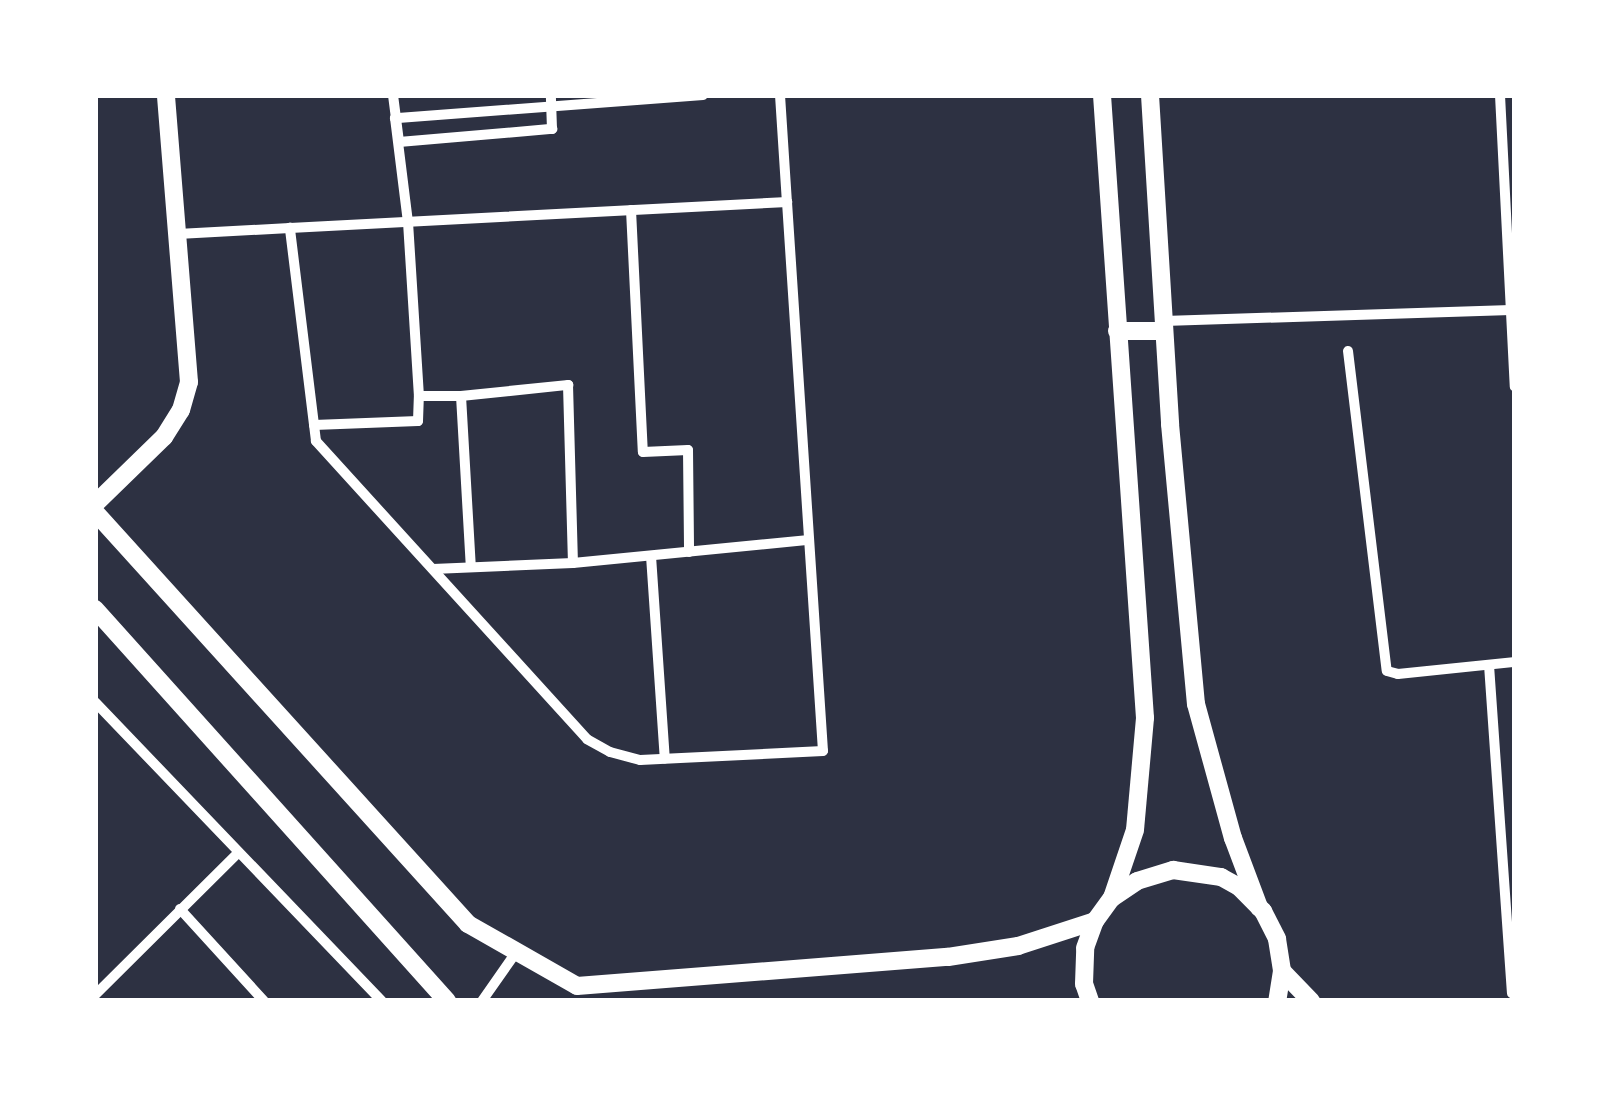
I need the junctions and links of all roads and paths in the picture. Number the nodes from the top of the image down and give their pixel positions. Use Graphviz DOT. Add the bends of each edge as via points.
graph roads {
  1 [pos="166,95"];
  2 [pos="393,95"];
  3 [pos="703,95"];
  4 [pos="780,95"];
  5 [pos="1102,95"];
  6 [pos="1150,95"];
  7 [pos="1500,95"];
  8 [pos="551,101"];
  9 [pos="395,118"];
  10 [pos="787,202"];
  11 [pos="631,210"];
  12 [pos="408,222"];
  13 [pos="290,228"];
  14 [pos="178,234"];
  15 [pos="1510,310"];
  16 [pos="1164,326"];
  17 [pos="1117,332"];
  18 [pos="1348,351"];
  19 [pos="1515,386"];
  20 [pos="419,396"];
  21 [pos="461,396"];
  22 [pos="314,425"];
  23 [pos="95,504"];
  24 [pos="95,512"];
  25 [pos="809,540"];
  26 [pos="689,552"];
  27 [pos="651,556"];
  28 [pos="573,564"];
  29 [pos="471,567"];
  30 [pos="433,569"];
  31 [pos="95,609"];
  32 [pos="1515,662"];
  33 [pos="1489,665"];
  34 [pos="95,702"];
  35 [pos="665,759"];
  36 [pos="238,854"];
  37 [pos="1112,898"];
  38 [pos="1259,906"];
  39 [pos="180,909"];
  40 [pos="1096,921"];
  41 [pos="516,952"];
  42 [pos="1282,971"];
  43 [pos="1512,992"];
  44 [pos="95,995"];
  45 [pos="264,1001"];
  46 [pos="382,1001"];
  47 [pos="447,1001"];
  48 [pos="482,1001"];
  49 [pos="1090,1001"];
  50 [pos="1277,1001"];
  51 [pos="1312,1001"];
  1 -- 14 [label="street"];
  2 -- 9 [label="street"];
  3 -- 8 [label="street"];
  4 -- 10 [label="street"];
  5 -- 17 [label="street"];
  6 -- 16 [label="street"];
  7 -- 15 [label="street"];
  8 -- 9 [label="street"];
  8 -- 9 [label="street" via="552,130 399,142"];
  9 -- 12 [label="street"];
  10 -- 11 [label="street"];
  10 -- 25 [label="street"];
  11 -- 12 [label="street"];
  11 -- 26 [label="street" via="642,452 688,450"];
  12 -- 13 [label="street"];
  12 -- 20 [label="street"];
  13 -- 14 [label="street"];
  13 -- 22 [label="street"];
  14 -- 23 [label="street" via="188,382 181,410 164,436"];
  15 -- 16 [label="street"];
  15 -- 19 [label="street"];
  16 -- 17 [label="street"];
  16 -- 38 [label="street" via="1196,704"];
  17 -- 37 [label="street" via="1144,718 1135,830"];
  18 -- 33 [label="street" via="1387,671"];
  20 -- 21 [label="street"];
  20 -- 22 [label="street" via="418,420"];
  21 -- 28 [label="street" via="568,385"];
  21 -- 29 [label="street"];
  22 -- 30 [label="street" via="316,441"];
  24 -- 41 [label="street" via="468,924"];
  25 -- 26 [label="street"];
  25 -- 35 [label="street" via="823,751"];
  26 -- 27 [label="street"];
  27 -- 28 [label="street"];
  27 -- 35 [label="street"];
  28 -- 29 [label="street"];
  29 -- 30 [label="street"];
  30 -- 35 [label="street" via="587,739 640,760"];
  31 -- 47 [label="street"];
  32 -- 33 [label="street"];
  33 -- 43 [label="street"];
  34 -- 36 [label="street"];
  36 -- 39 [label="street"];
  36 -- 46 [label="street"];
  37 -- 38 [label="street" via="1172,870 1198,871 1239,887"];
  37 -- 40 [label="street"];
  38 -- 42 [label="street" via="1278,939"];
  39 -- 44 [label="street"];
  39 -- 45 [label="street"];
  40 -- 41 [label="street" via="1018,946 948,957 578,986"];
  40 -- 49 [label="street" via="1085,948"];
  41 -- 48 [label="street"];
  42 -- 50 [label="street"];
  42 -- 51 [label="street"];
}
